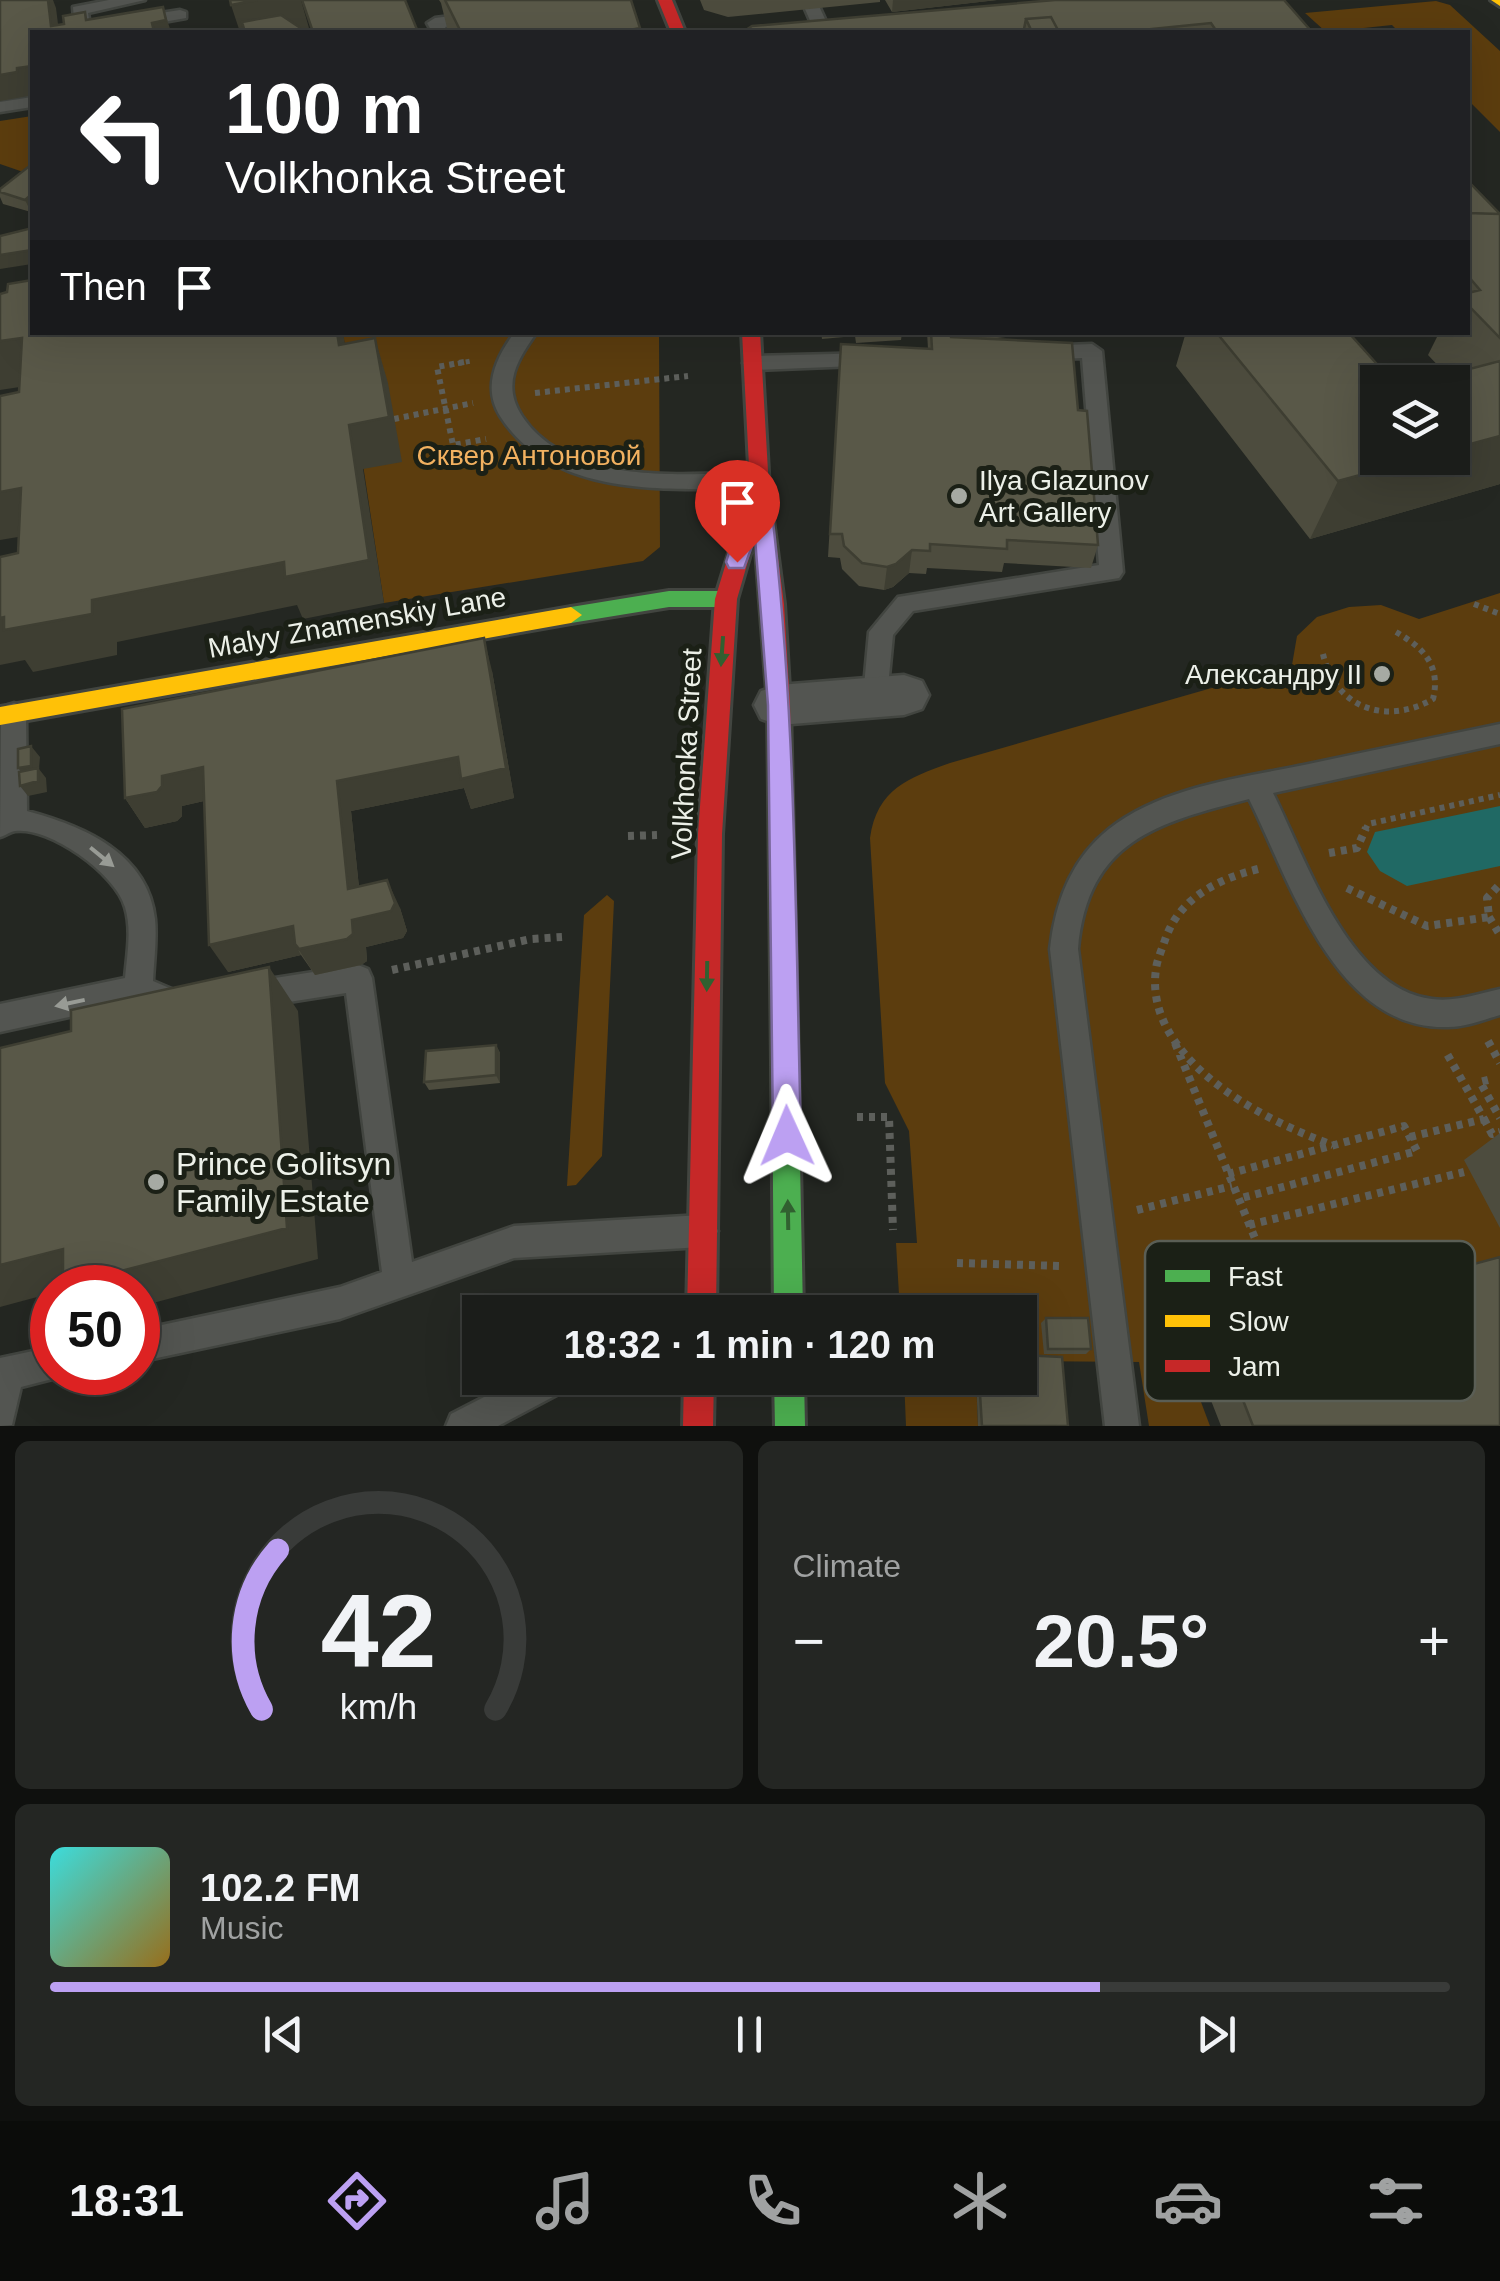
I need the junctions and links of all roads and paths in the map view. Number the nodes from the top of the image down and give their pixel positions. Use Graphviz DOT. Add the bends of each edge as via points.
graph roads {
  1 [pos="137,0"];
  2 [pos="665,0"];
  3 [pos="178,7"];
  4 [pos="813,9"];
  5 [pos="490,16"];
  6 [pos="82,30"];
  7 [pos="90,30"];
  8 [pos="439,30"];
  9 [pos="677,30"];
  10 [pos="822,30"];
  11 [pos="30,102"];
  12 [pos="0,108"];
  13 [pos="524,335"];
  14 [pos="752,335"];
  15 [pos="1014,354"];
  16 [pos="898,359"];
  17 [pos="753,363"];
  18 [pos="437,367"];
  19 [pos="688,376"];
  20 [pos="502,398"];
  21 [pos="461,406"];
  22 [pos="446,409"];
  23 [pos="394,418"];
  24 [pos="453,445"];
  25 [pos="759,485"];
  26 [pos="726,599"];
  27 [pos="1474,604"];
  28 [pos="1500,614"];
  29 [pos="1396,632"];
  30 [pos="1323,654"];
  31 [pos="890,696"];
  32 [pos="779,705"];
  33 [pos="7,714"];
  34 [pos="1500,734"];
  35 [pos="1256,786"];
  36 [pos="1500,795"];
  37 [pos="7,823"];
  38 [pos="672,835"];
  39 [pos="628,836"];
  40 [pos="1293,860"];
  41 [pos="1500,884"];
  42 [pos="1347,887"];
  43 [pos="1489,916"];
  44 [pos="1500,934"];
  45 [pos="562,937"];
  46 [pos="358,978"];
  47 [pos="139,988"];
  48 [pos="1500,1002"];
  49 [pos="0,1018"];
  50 [pos="1173,1038"];
  51 [pos="1454,1063"];
  52 [pos="1488,1080"];
  53 [pos="857,1117"];
  54 [pos="1500,1118"];
  55 [pos="1484,1119"];
  56 [pos="1500,1132"];
  57 [pos="1410,1137"];
  58 [pos="1333,1146"];
  59 [pos="1464,1172"];
  60 [pos="1228,1174"];
  61 [pos="1232,1186"];
  62 [pos="1238,1200"];
  63 [pos="1094,1213"];
  64 [pos="1249,1225"];
  65 [pos="893,1230"];
  66 [pos="703,1231"];
  67 [pos="1256,1241"];
  68 [pos="956,1263"];
  69 [pos="1048,1265"];
  70 [pos="399,1283"];
  71 [pos="701,1295"];
  72 [pos="790,1295"];
  73 [pos="160,1341"];
  74 [pos="30,1368"];
  75 [pos="3,1374"];
  76 [pos="522,1395"];
  77 [pos="699,1395"];
  78 [pos="790,1395"];
  79 [pos="0,1413"];
  80 [pos="464,1426"];
  81 [pos="698,1426"];
  82 [pos="790,1426"];
  83 [pos="1122,1426"];
  1 -- 6 [label="lane" via="79,10"];
  2 -- 9 [label="main road"];
  3 -- 7 [label="lane"];
  4 -- 10 [label="lane"];
  5 -- 8 [label="lane" via="436,23"];
  11 -- 12 [label="lane"];
  13 -- 20 [label="lane" via="507,355"];
  14 -- 17 [label="main road"];
  15 -- 31 [label="lane" via="1092,351 1111,572 906,602 881,632"];
  16 -- 17 [label="lane"];
  17 -- 25 [label="main road"];
  18 -- 22 [label="path"];
  19 -- 20 [label="path"];
  20 -- 25 [label="lane" via="521,432 594,471"];
  21 -- 22 [label="path"];
  22 -- 23 [label="path"];
  22 -- 24 [label="path"];
  25 -- 26 [label="main road, Volkhonka Street"];
  25 -- 32 [label="main road"];
  26 -- 33 [label="main road, Malyy Znamenskiy Lane" via="669,599 568,615"];
  26 -- 66 [label="main road, Volkhonka Street, one-way" via="710,834"];
  27 -- 28 [label="path"];
  29 -- 30 [label="path" via="1428,655 1438,685 1433,699 1404,715 1384,715 1346,698 1324,669"];
  31 -- 32 [label="street"];
  72 -- 32 [label="main road, one-way"];
  33 -- 37 [label="lane"];
  34 -- 35 [label="lane"];
  35 -- 40 [label="lane"];
  35 -- 63 [label="lane" via="1140,822 1114,840 1077,886 1064,949"];
  36 -- 40 [label="path" via="1368,824 1357,848"];
  37 -- 47 [label="lane, one-way" via="61,831 101,853 124,876 140,910"];
  38 -- 39 [label="path"];
  40 -- 48 [label="lane" via="1338,950 1386,996 1446,1014"];
  40 -- 50 [label="path" via="1224,876 1183,906 1162,944 1155,989"];
  41 -- 43 [label="path" via="1488,894"];
  42 -- 43 [label="path" via="1426,926"];
  43 -- 44 [label="path"];
  45 -- 46 [label="path"];
  46 -- 47 [label="lane" via="185,1010"];
  46 -- 70 [label="lane"];
  47 -- 49 [label="lane, one-way"];
  50 -- 58 [label="path" via="1208,1080 1243,1106"];
  50 -- 60 [label="path"];
  51 -- 55 [label="path"];
  52 -- 54 [label="path" via="1480,1082"];
  53 -- 65 [label="path" via="888,1117"];
  55 -- 56 [label="path" via="1492,1134"];
  55 -- 57 [label="path"];
  57 -- 58 [label="path" via="1404,1126"];
  57 -- 62 [label="path" via="1416,1151"];
  58 -- 60 [label="path"];
  59 -- 64 [label="path"];
  60 -- 61 [label="path"];
  61 -- 62 [label="path"];
  61 -- 63 [label="path" via="1161,1206"];
  62 -- 64 [label="path"];
  63 -- 83 [label="lane"];
  64 -- 67 [label="path"];
  66 -- 70 [label="lane" via="514,1242"];
  66 -- 71 [label="main road, Volkhonka Street"];
  68 -- 69 [label="path"];
  70 -- 73 [label="lane" via="340,1303"];
  74 -- 75 [label="lane"];
  75 -- 79 [label="lane"];
  76 -- 80 [label="lane"];
  77 -- 81 [label="main road"];
  78 -- 82 [label="main road"];
}
